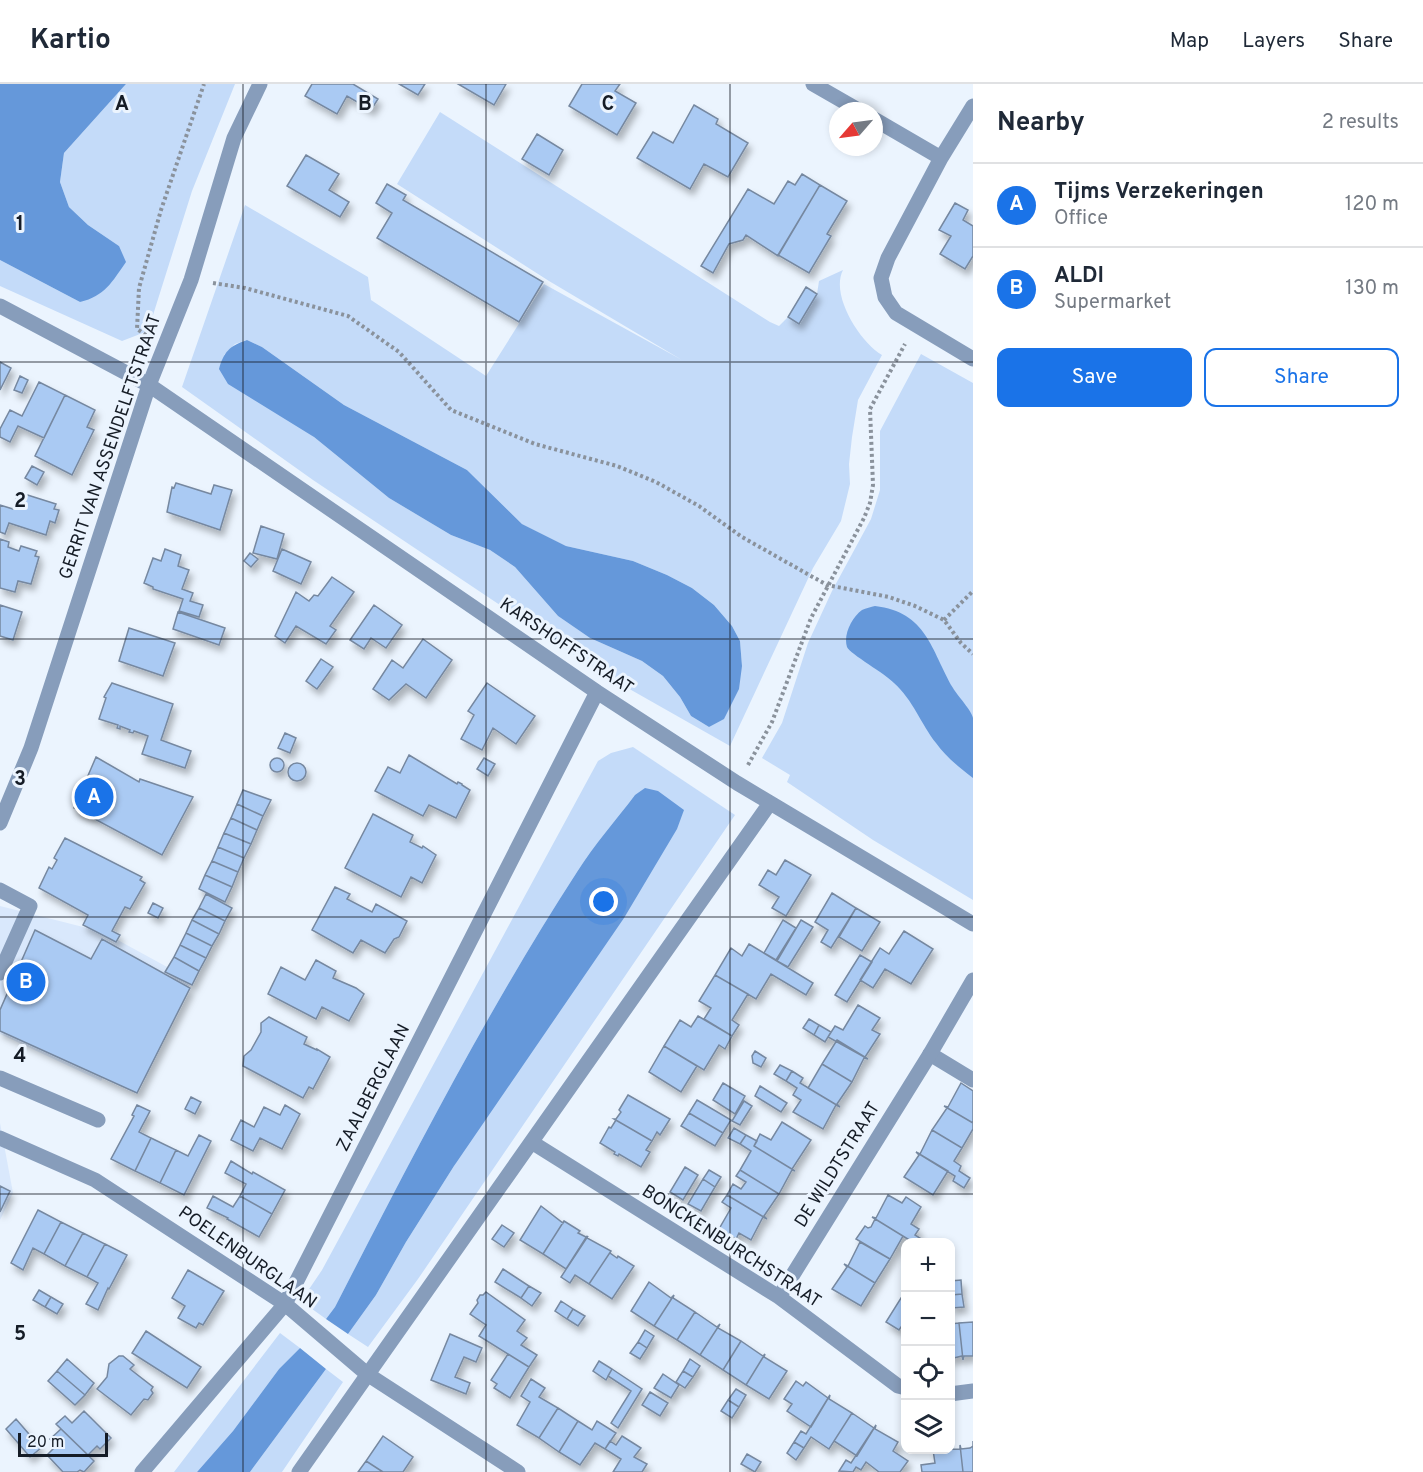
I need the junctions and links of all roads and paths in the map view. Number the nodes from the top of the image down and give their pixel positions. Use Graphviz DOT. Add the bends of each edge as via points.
graph roads {
  1 [pos="204,84"];
  2 [pos="260,84"];
  3 [pos="813,84"];
  4 [pos="844,102"];
  5 [pos="973,106"];
  6 [pos="883,124"];
  7 [pos="941,158"];
  8 [pos="191,280"];
  9 [pos="0,306"];
  10 [pos="915,325"];
  11 [pos="165,347"];
  12 [pos="973,359"];
  13 [pos="149,385"];
  14 [pos="827,585"];
  15 [pos="973,591"];
  16 [pos="944,620"];
  17 [pos="973,654"];
  18 [pos="597,692"];
  19 [pos="737,783"];
  20 [pos="770,803"];
  21 [pos="0,823"];
  22 [pos="0,890"];
  23 [pos="973,924"];
  24 [pos="0,973"];
  25 [pos="973,980"];
  26 [pos="930,1054"];
  27 [pos="0,1078"];
  28 [pos="973,1080"];
  29 [pos="98,1120"];
  30 [pos="0,1138"];
  31 [pos="532,1143"];
  32 [pos="779,1298"];
  33 [pos="285,1304"];
  34 [pos="367,1374"];
  35 [pos="901,1387"];
  36 [pos="973,1391"];
  37 [pos="955,1393"];
  38 [pos="142,1472"];
  39 [pos="299,1472"];
  40 [pos="518,1472"];
  1 -- 11 [label="path" via="139,288 137,329"];
  2 -- 8 [label="street, GERRIT VAN ASSENDELFTSTRAAT" via="234,138"];
  3 -- 4 [label="street"];
  5 -- 7 [label="street"];
  6 -- 7 [label="street"];
  7 -- 10 [label="street" via="881,278 885,297 896,313"];
  8 -- 11 [label="street, GERRIT VAN ASSENDELFTSTRAAT"];
  8 -- 14 [label="path" via="245,288 348,316 399,352 451,410 535,444 616,466 656,482"];
  9 -- 13 [label="street, KARSHOFFSTRAAT"];
  10 -- 12 [label="street"];
  10 -- 14 [label="path" via="870,409 870,503"];
  11 -- 13 [label="street, GERRIT VAN ASSENDELFTSTRAAT"];
  13 -- 18 [label="street, KARSHOFFSTRAAT"];
  13 -- 21 [label="street, GERRIT VAN ASSENDELFTSTRAAT" via="30,748"];
  14 -- 16 [label="path" via="889,597"];
  14 -- 19 [label="path" via="772,722"];
  15 -- 16 [label="path"];
  16 -- 17 [label="path"];
  18 -- 19 [label="street, KARSHOFFSTRAAT"];
  18 -- 33 [label="street, ZAALBERGLAAN"];
  19 -- 20 [label="street, KARSHOFFSTRAAT"];
  20 -- 23 [label="street, KARSHOFFSTRAAT"];
  20 -- 31 [label="street"];
  22 -- 24 [label="street" via="30,906"];
  25 -- 26 [label="street, DE WILDTSTRAAT"];
  26 -- 28 [label="street"];
  26 -- 32 [label="street, DE WILDTSTRAAT"];
  27 -- 29 [label="street"];
  30 -- 33 [label="street, POELENBURGLAAN" via="95,1180"];
  31 -- 32 [label="street, BONCKENBURCHSTRAAT"];
  31 -- 34 [label="street"];
  32 -- 35 [label="street, BONCKENBURCHSTRAAT"];
  33 -- 34 [label="street, POELENBURGLAAN"];
  33 -- 38 [label="street, ZAALBERGLAAN"];
  34 -- 39 [label="street"];
  34 -- 40 [label="street, POELENBURGLAAN"];
  36 -- 37 [label="street"];
}
